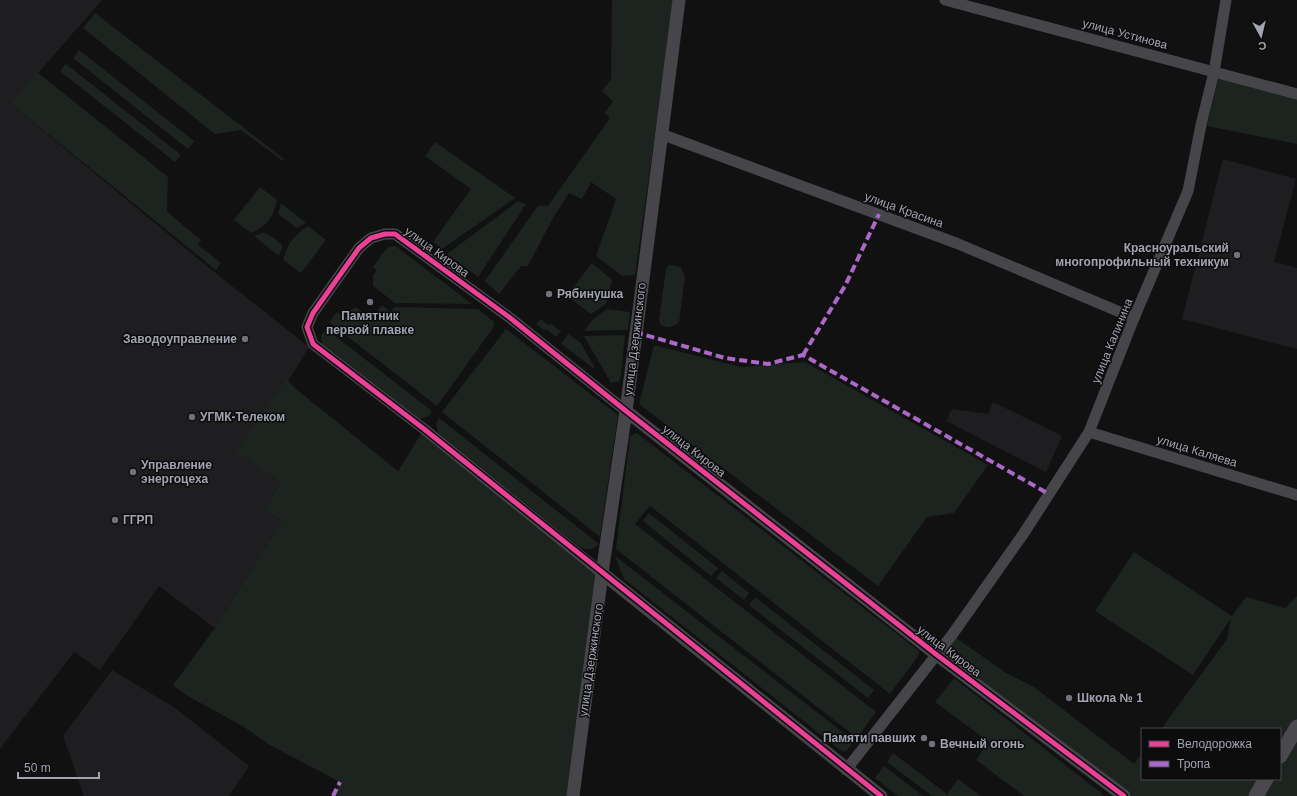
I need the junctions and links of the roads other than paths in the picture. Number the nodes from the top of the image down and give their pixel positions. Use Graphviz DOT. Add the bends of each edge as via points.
graph roads {
  1 [pos="678,0"];
  2 [pos="946,0"];
  3 [pos="1226,0"];
  4 [pos="1214,72"];
  5 [pos="1297,94"];
  6 [pos="661,134"];
  7 [pos="1134,318"];
  8 [pos="626,410"];
  9 [pos="1089,432"];
  10 [pos="1297,495"];
  11 [pos="602,573"];
  12 [pos="936,655"];
  13 [pos="1297,727"];
  14 [pos="1281,754"];
  15 [pos="846,770"];
  16 [pos="1265,780"];
  17 [pos="572,796"];
  18 [pos="880,796"];
  19 [pos="1124,796"];
  20 [pos="1256,796"];
  1 -- 6 [label="street, улица Дзержинского"];
  2 -- 4 [label="street, улица Устинова"];
  3 -- 4 [label="street, улица Калинина"];
  4 -- 5 [label="street, улица Устинова"];
  4 -- 7 [label="street, улица Калинина" via="1188,191"];
  6 -- 7 [label="street, улица Красина" via="956,243"];
  6 -- 8 [label="street, улица Дзержинского"];
  7 -- 9 [label="street, улица Калинина"];
  8 -- 11 [label="street, улица Дзержинского"];
  8 -- 11 [label="street, улица Кирова" via="509,318 395,234 371,238 359,248 313,313 308,327 313,344 424,429"];
  8 -- 12 [label="street, улица Кирова"];
  9 -- 10 [label="street, улица Каляева"];
  9 -- 12 [label="street, улица Калинина" via="1024,532"];
  11 -- 15 [label="street, улица Кирова"];
  11 -- 17 [label="street, улица Дзержинского"];
  12 -- 15 [label="street, улица Калинина"];
  12 -- 19 [label="street, улица Кирова"];
  13 -- 14 [label="main road"];
  15 -- 18 [label="street, улица Кирова"];
  16 -- 20 [label="main road"];
}
